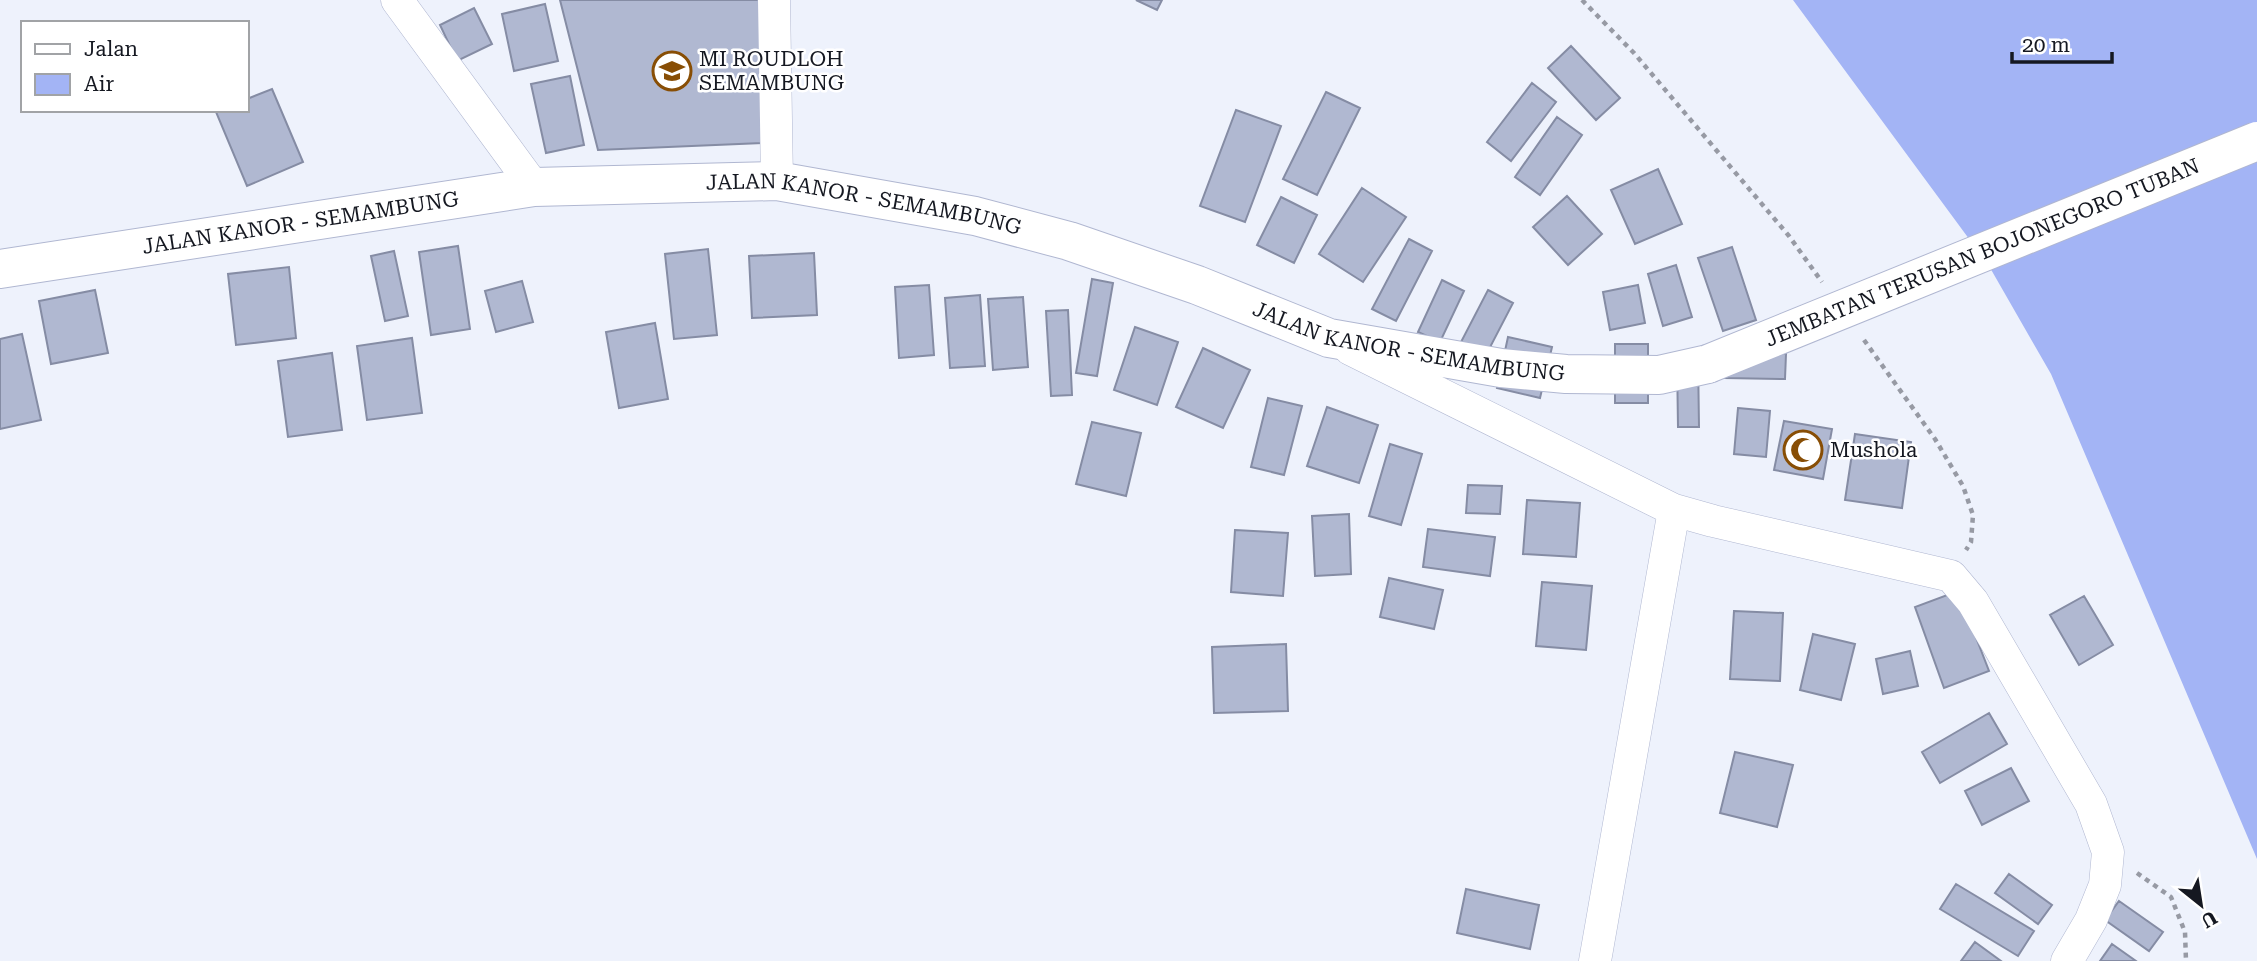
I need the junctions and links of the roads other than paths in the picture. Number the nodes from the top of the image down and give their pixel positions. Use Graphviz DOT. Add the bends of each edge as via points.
graph roads {
  1 [pos="397,0"];
  2 [pos="775,0"];
  3 [pos="2257,141"];
  4 [pos="777,181"];
  5 [pos="534,187"];
  6 [pos="0,270"];
  7 [pos="1329,338"];
  8 [pos="1708,364"];
  9 [pos="1674,510"];
  10 [pos="1595,961"];
  11 [pos="2067,961"];
  1 -- 5 [label="street"];
  2 -- 4 [label="street"];
  3 -- 8 [label="street, JEMBATAN TERUSAN BOJONEGORO TUBAN, bridge"];
  4 -- 5 [label="street, JALAN KANOR - SEMAMBUNG"];
  4 -- 7 [label="street, JALAN KANOR - SEMAMBUNG" via="975,216 1069,241 1197,285"];
  5 -- 6 [label="street, JALAN KANOR - SEMAMBUNG"];
  7 -- 8 [label="street, JALAN KANOR - SEMAMBUNG" via="1501,368 1566,374 1659,375"];
  7 -- 9 [label="street"];
  9 -- 10 [label="street"];
  9 -- 11 [label="street" via="1951,576 1973,603 2091,804 2108,852 2105,885"];
}
